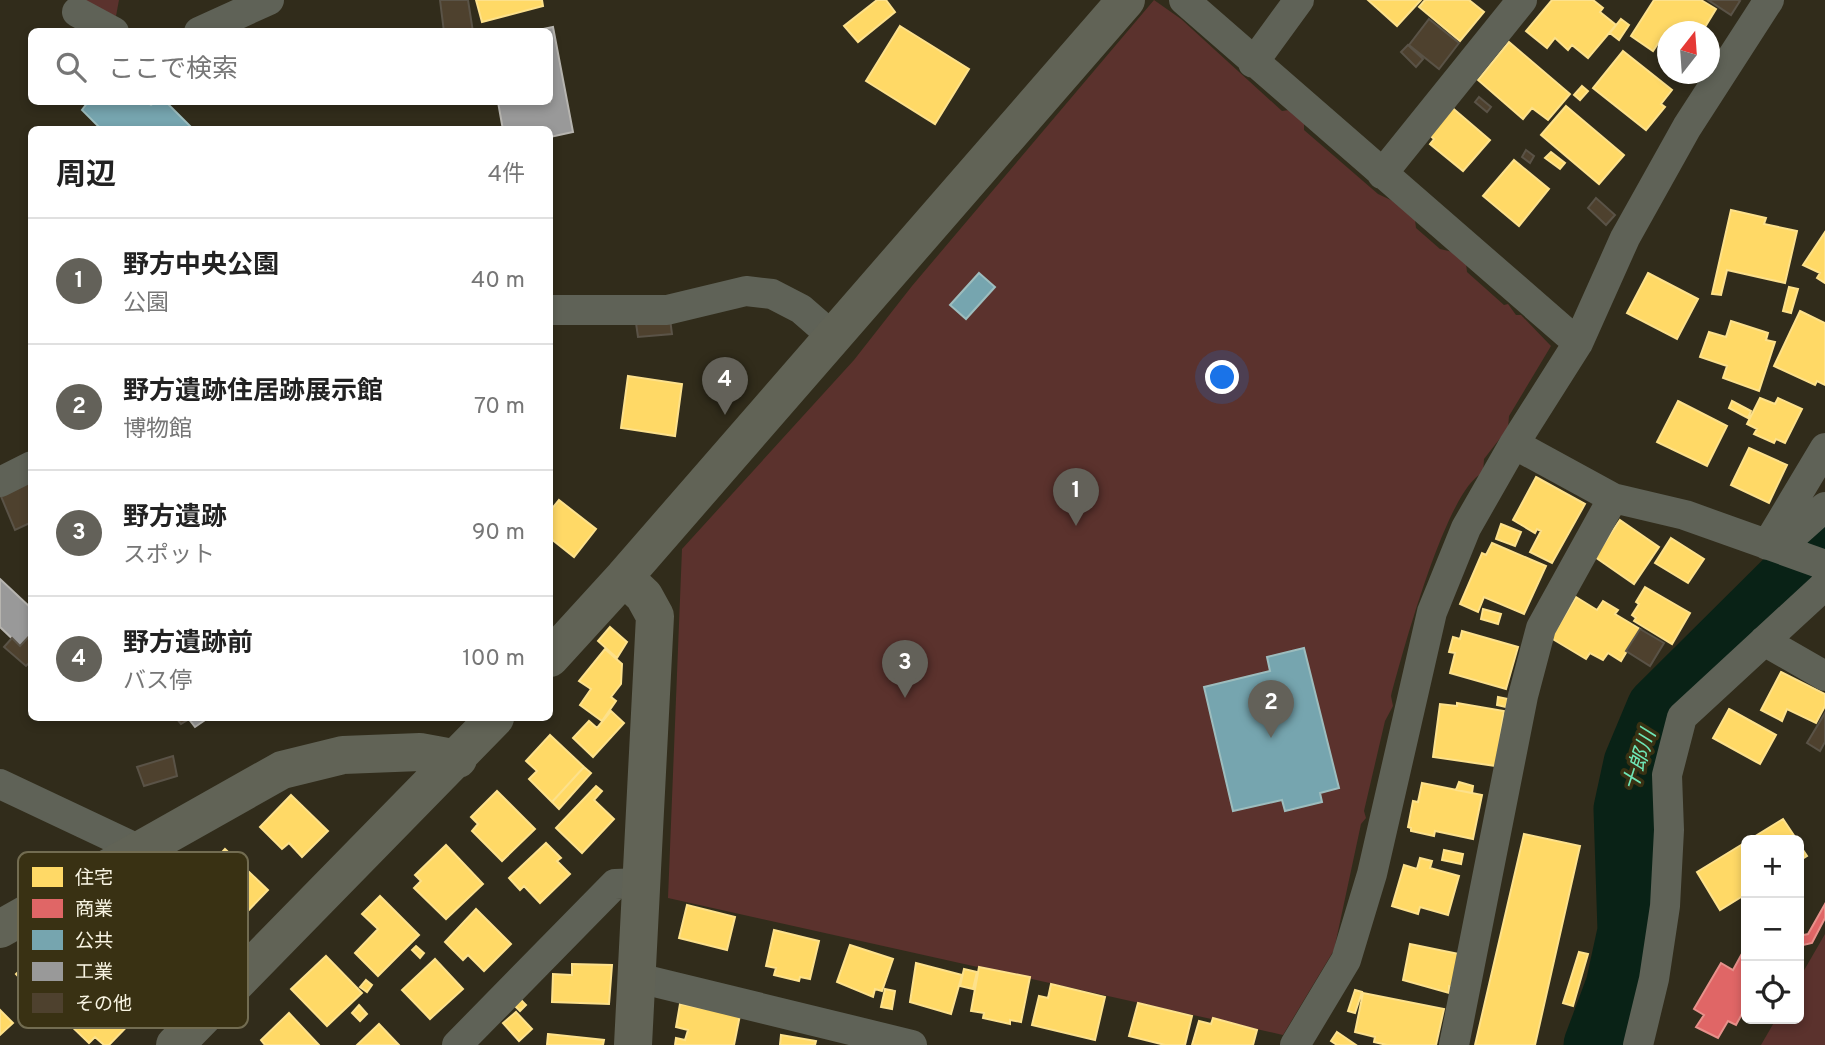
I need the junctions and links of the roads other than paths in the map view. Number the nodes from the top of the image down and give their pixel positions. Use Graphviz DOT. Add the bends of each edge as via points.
graph roads {
  1 [pos="269,0"];
  2 [pos="1126,0"];
  3 [pos="1184,0"];
  4 [pos="1299,0"];
  5 [pos="1522,0"];
  6 [pos="1769,0"];
  7 [pos="77,12"];
  8 [pos="107,28"];
  9 [pos="208,28"];
  10 [pos="1253,63"];
  11 [pos="1382,174"];
  12 [pos="553,310"];
  13 [pos="832,336"];
  14 [pos="1578,343"];
  15 [pos="1514,443"];
  16 [pos="1825,448"];
  17 [pos="28,468"];
  18 [pos="0,482"];
  19 [pos="1614,498"];
  20 [pos="1825,507"];
  21 [pos="1773,547"];
  22 [pos="1825,565"];
  23 [pos="624,577"];
  24 [pos="1825,585"];
  25 [pos="1764,641"];
  26 [pos="553,655"];
  27 [pos="1825,676"];
  28 [pos="492,721"];
  29 [pos="458,759"];
  30 [pos="0,784"];
  31 [pos="140,850"];
  32 [pos="136,852"];
  33 [pos="641,883"];
  34 [pos="18,919"];
  35 [pos="0,929"];
  36 [pos="248,971"];
  37 [pos="638,978"];
  38 [pos="192,1028"];
  39 [pos="175,1045"];
  40 [pos="457,1045"];
  41 [pos="633,1045"];
  42 [pos="912,1045"];
  43 [pos="1295,1045"];
  44 [pos="1454,1045"];
  45 [pos="1638,1045"];
  1 -- 9 [label="street"];
  2 -- 13 [label="street"];
  3 -- 10 [label="street"];
  4 -- 10 [label="street"];
  5 -- 11 [label="street"];
  6 -- 14 [label="street" via="1687,127 1625,238"];
  7 -- 8 [label="street"];
  10 -- 11 [label="street"];
  11 -- 14 [label="street"];
  12 -- 13 [label="street" via="667,310 746,291 782,299"];
  13 -- 23 [label="street"];
  14 -- 15 [label="street"];
  15 -- 19 [label="street"];
  15 -- 43 [label="street" via="1466,528 1432,612 1372,874 1346,960"];
  16 -- 21 [label="street"];
  17 -- 18 [label="street"];
  19 -- 21 [label="street" via="1685,515"];
  19 -- 44 [label="street" via="1541,628"];
  20 -- 21 [label="street"];
  21 -- 22 [label="street"];
  23 -- 26 [label="street"];
  23 -- 33 [label="street" via="645,596 655,616"];
  24 -- 25 [label="street"];
  25 -- 27 [label="street"];
  25 -- 45 [label="street" via="1682,717 1667,775 1665,906"];
  28 -- 29 [label="street"];
  29 -- 31 [label="street" via="420,752 343,755 282,770"];
  29 -- 36 [label="street"];
  30 -- 31 [label="street"];
  31 -- 32 [label="street"];
  33 -- 37 [label="street"];
  33 -- 40 [label="street" via="615,884"];
  34 -- 35 [label="street"];
  37 -- 41 [label="street"];
  37 -- 42 [label="street"];
  38 -- 39 [label="street"];
}
